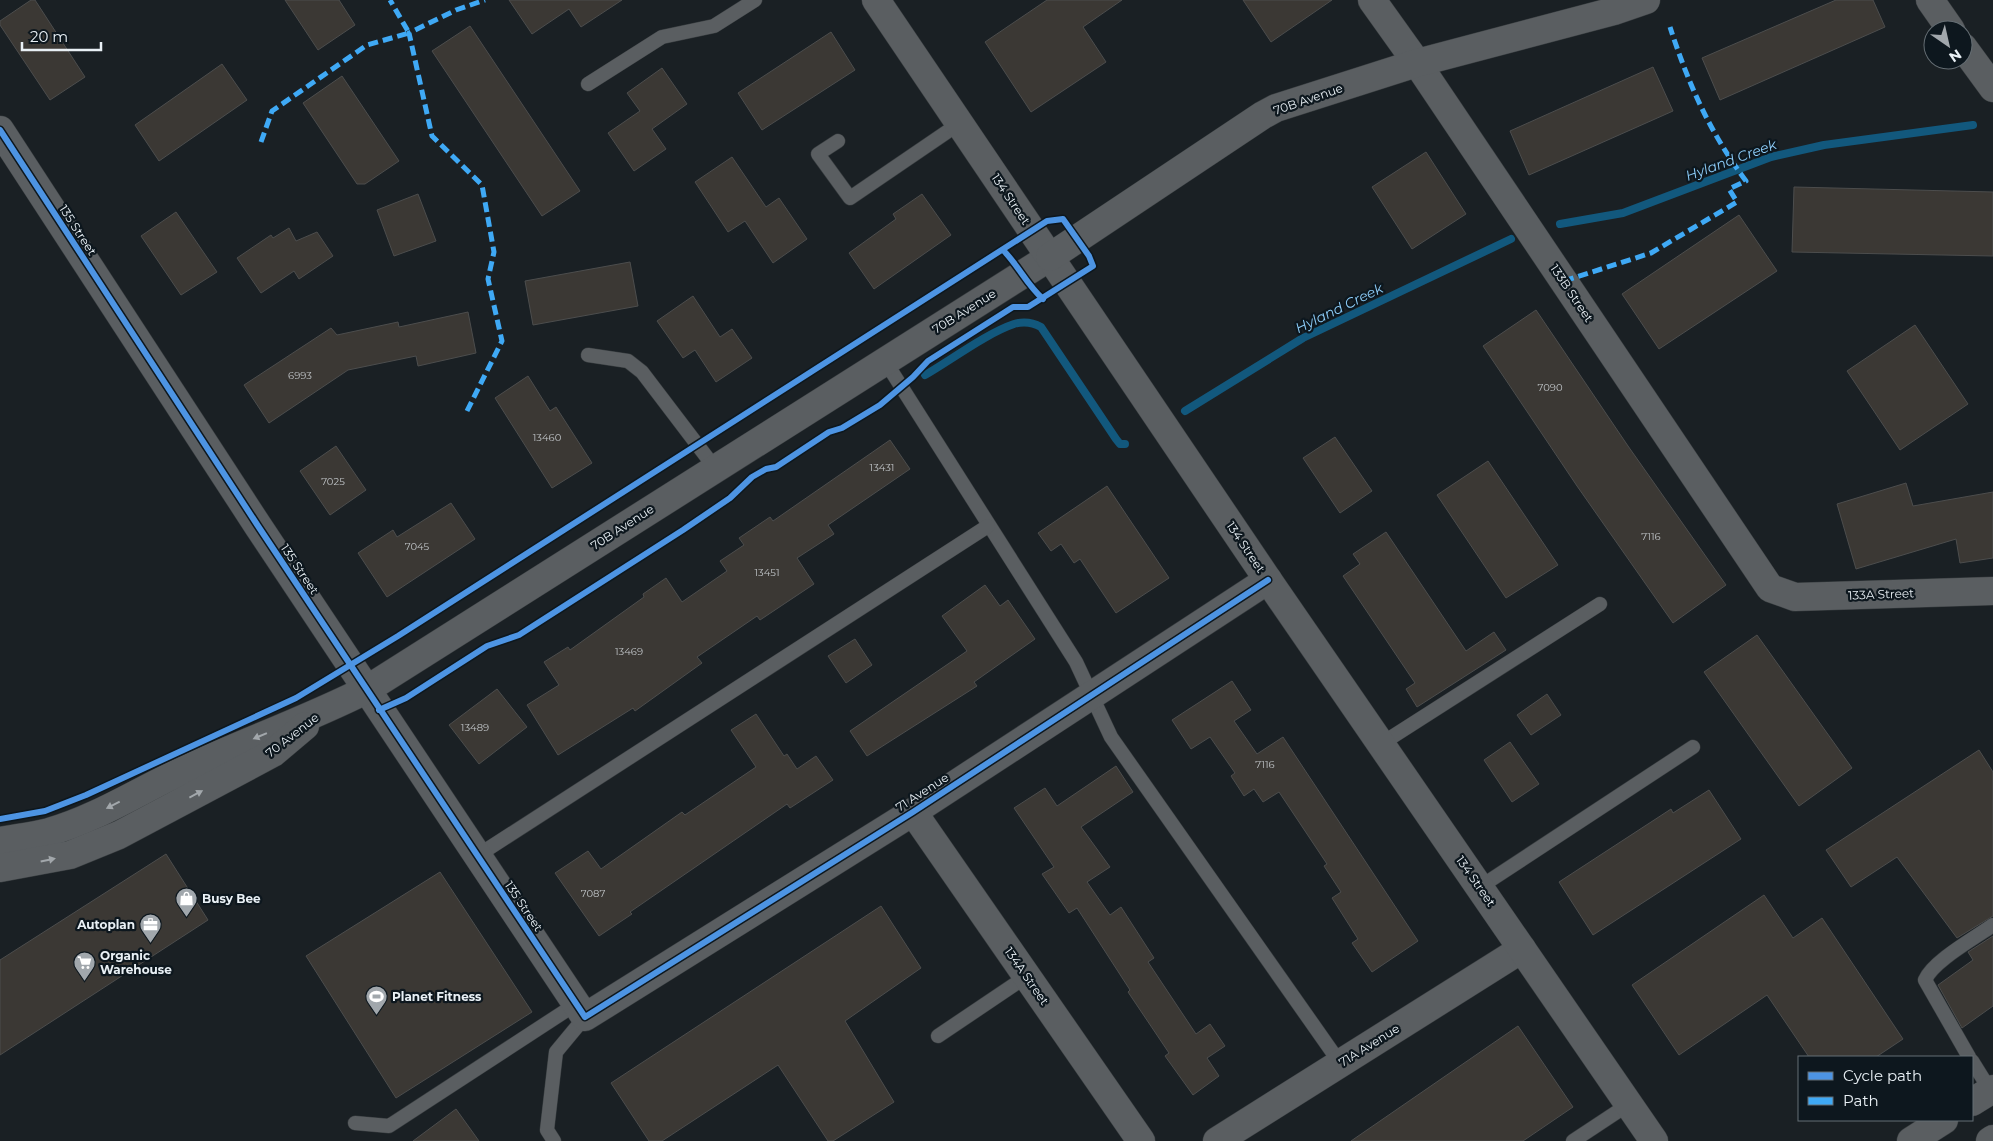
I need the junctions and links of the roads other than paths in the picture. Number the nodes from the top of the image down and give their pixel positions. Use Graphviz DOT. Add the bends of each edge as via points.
graph roads {
  1 [pos="756,0"];
  2 [pos="876,0"];
  3 [pos="1372,0"];
  4 [pos="1646,0"];
  5 [pos="1930,0"];
  6 [pos="1612,5"];
  7 [pos="1944,20"];
  8 [pos="1973,60"];
  9 [pos="1417,63"];
  10 [pos="588,84"];
  11 [pos="1993,88"];
  12 [pos="960,123"];
  13 [pos="0,130"];
  14 [pos="838,141"];
  15 [pos="1050,256"];
  16 [pos="588,355"];
  17 [pos="885,361"];
  18 [pos="715,468"];
  19 [pos="988,526"];
  20 [pos="1268,580"];
  21 [pos="1770,588"];
  22 [pos="1993,591"];
  23 [pos="1600,604"];
  24 [pos="366,690"];
  25 [pos="1092,696"];
  26 [pos="322,712"];
  27 [pos="1382,744"];
  28 [pos="1693,747"];
  29 [pos="913,812"];
  30 [pos="0,840"];
  31 [pos="477,856"];
  32 [pos="0,868"];
  33 [pos="1480,887"];
  34 [pos="1993,925"];
  35 [pos="1522,948"];
  36 [pos="1027,976"];
  37 [pos="581,1011"];
  38 [pos="938,1036"];
  39 [pos="1968,1056"];
  40 [pos="1340,1063"];
  41 [pos="1973,1064"];
  42 [pos="1985,1094"];
  43 [pos="1628,1104"];
  44 [pos="1942,1121"];
  45 [pos="355,1123"];
  46 [pos="554,1141"];
  47 [pos="1141,1141"];
  48 [pos="1217,1141"];
  49 [pos="1573,1141"];
  50 [pos="1654,1141"];
  51 [pos="1910,1141"];
  1 -- 10 [label="lane" via="714,26 662,37"];
  2 -- 12 [label="street, 134 Street"];
  3 -- 9 [label="street, 133B Street"];
  4 -- 6 [label="street, 70B Avenue"];
  5 -- 7 [label="street"];
  6 -- 9 [label="street, 70B Avenue"];
  8 -- 11 [label="street"];
  9 -- 15 [label="street, 70B Avenue" via="1263,115"];
  9 -- 21 [label="street, 133B Street"];
  12 -- 14 [label="lane" via="850,198 818,154"];
  12 -- 15 [label="street, 134 Street"];
  13 -- 24 [label="street, 135 Street"];
  15 -- 17 [label="street, 70B Avenue"];
  15 -- 20 [label="street, 134 Street"];
  16 -- 18 [label="lane" via="628,362 642,372"];
  17 -- 18 [label="street, 70B Avenue"];
  17 -- 19 [label="lane"];
  18 -- 24 [label="street, 70B Avenue"];
  19 -- 25 [label="lane" via="1076,662"];
  19 -- 31 [label="lane"];
  20 -- 25 [label="street, 71 Avenue"];
  20 -- 27 [label="street, 134 Street"];
  21 -- 22 [label="street, 133A Street" via="1795,597"];
  23 -- 27 [label="lane"];
  24 -- 26 [label="street, 70B Avenue"];
  24 -- 31 [label="street, 135 Street"];
  25 -- 29 [label="street, 71 Avenue"];
  25 -- 40 [label="lane" via="1111,737"];
  26 -- 30 [label="street, 70 Avenue, one-way" via="259,736 93,815 49,832"];
  32 -- 26 [label="street, 70 Avenue, one-way" via="70,855 119,835 273,753"];
  27 -- 33 [label="street, 134 Street"];
  28 -- 33 [label="lane"];
  29 -- 36 [label="street, 134A Street"];
  29 -- 37 [label="street, 71 Avenue"];
  31 -- 37 [label="street, 135 Street"];
  33 -- 35 [label="street, 134 Street"];
  34 -- 39 [label="lane" via="1941,962 1925,980"];
  35 -- 40 [label="street, 71A Avenue"];
  35 -- 43 [label="street, 134 Street"];
  36 -- 38 [label="lane"];
  36 -- 47 [label="street, 134A Street"];
  37 -- 45 [label="lane" via="389,1126"];
  37 -- 46 [label="lane" via="556,1052 548,1130"];
  40 -- 48 [label="street, 71A Avenue"];
  41 -- 42 [label="lane"];
  43 -- 49 [label="lane"];
  43 -- 50 [label="street, 134 Street"];
  44 -- 51 [label="street"];
}
